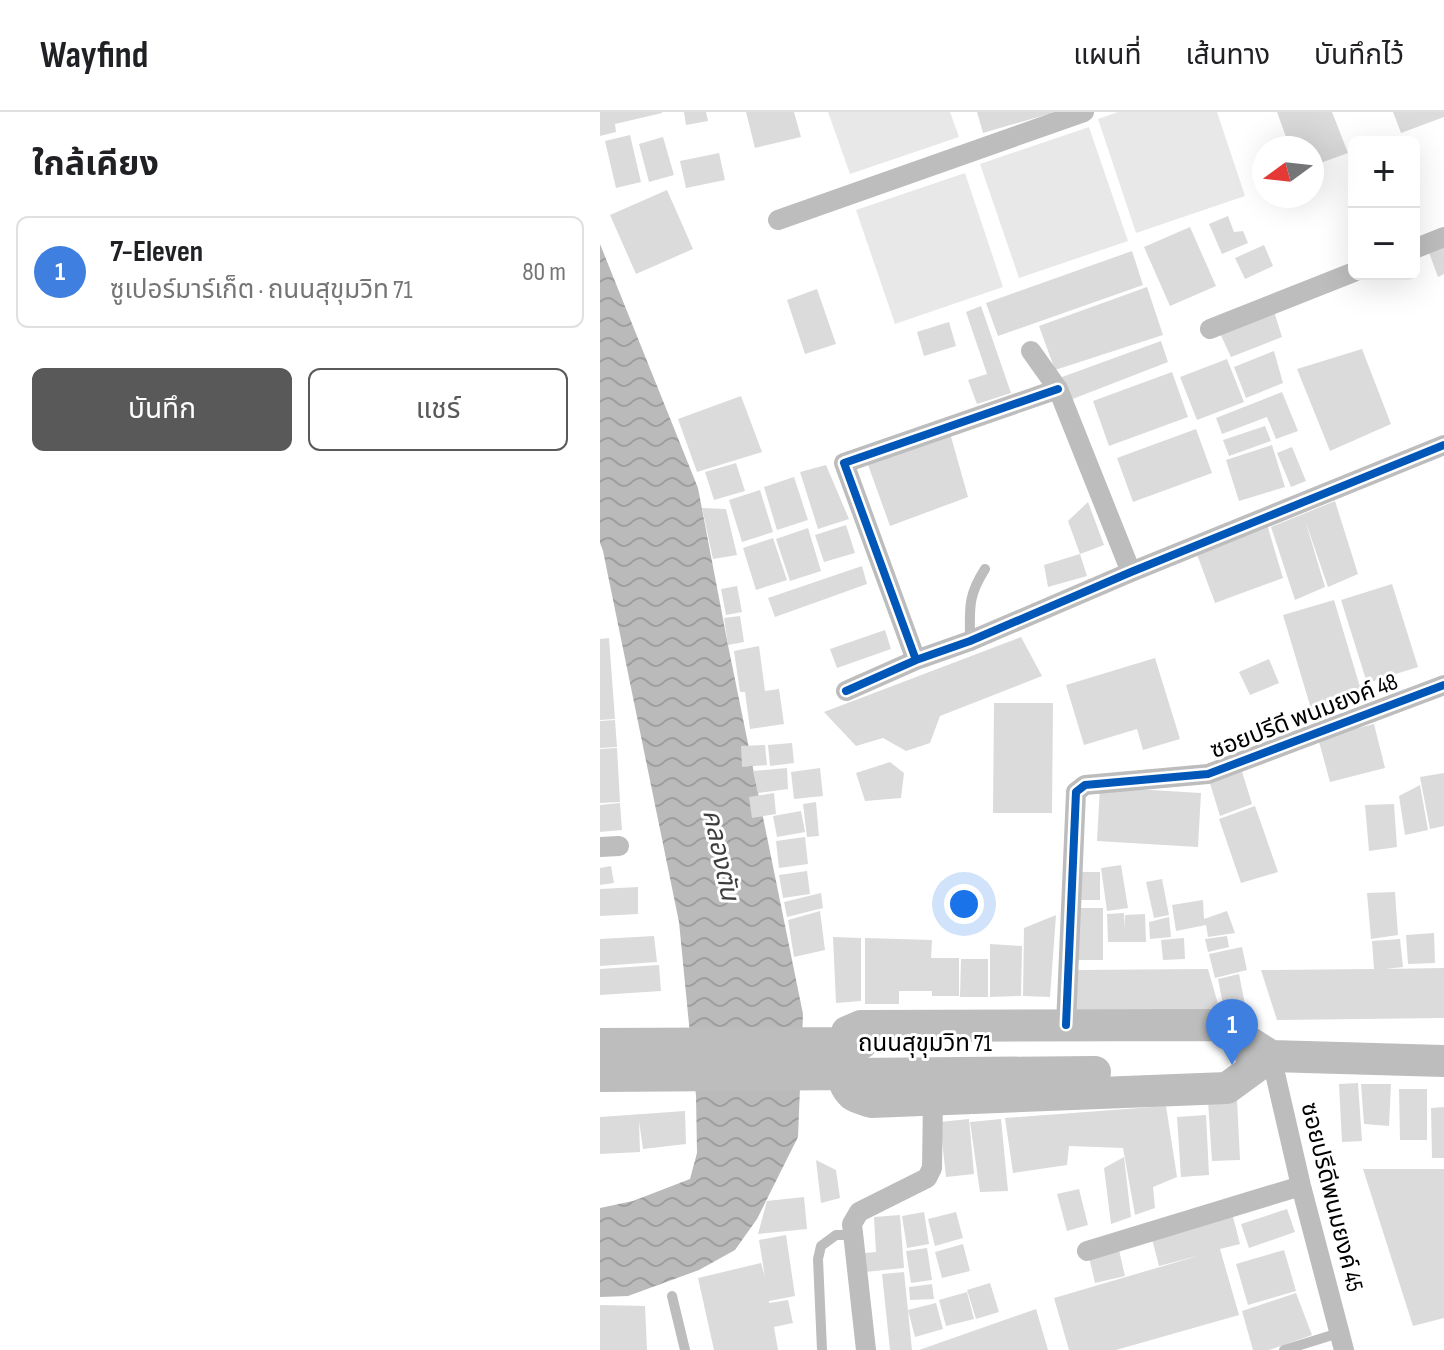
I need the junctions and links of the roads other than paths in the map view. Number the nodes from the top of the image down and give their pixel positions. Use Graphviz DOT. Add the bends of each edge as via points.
graph roads {
  1 [pos="1084,112"];
  2 [pos="778,220"];
  3 [pos="1444,237"];
  4 [pos="1420,247"];
  5 [pos="1348,274"];
  6 [pos="1210,329"];
  7 [pos="1031,351"];
  8 [pos="1058,389"];
  9 [pos="1444,445"];
  10 [pos="985,569"];
  11 [pos="1131,572"];
  12 [pos="970,641"];
  13 [pos="916,660"];
  14 [pos="1444,685"];
  15 [pos="846,691"];
  16 [pos="1066,1025"];
  17 [pos="600,1045"];
  18 [pos="1168,1057"];
  19 [pos="1258,1057"];
  20 [pos="1444,1061"];
  21 [pos="600,1076"];
  22 [pos="600,1083"];
  23 [pos="933,1100"];
  24 [pos="1301,1186"];
  25 [pos="853,1235"];
  26 [pos="1087,1251"];
  27 [pos="672,1296"];
  28 [pos="1341,1341"];
  29 [pos="685,1350"];
  30 [pos="822,1350"];
  31 [pos="866,1350"];
  32 [pos="1284,1350"];
  1 -- 2 [label="street"];
  3 -- 4 [label="street"];
  5 -- 6 [label="street"];
  7 -- 8 [label="street"];
  8 -- 11 [label="street"];
  8 -- 13 [label="street" via="844,463"];
  9 -- 11 [label="street"];
  10 -- 12 [label="lane" via="970,602"];
  11 -- 12 [label="street"];
  12 -- 13 [label="street"];
  13 -- 15 [label="street"];
  14 -- 16 [label="street, ซอยปรีดี พนมยงค์ 48" via="1208,774 1079,789"];
  16 -- 19 [label="main road" via="1222,1025"];
  16 -- 23 [label="main road" via="861,1026 847,1032 843,1076 853,1094 871,1102"];
  17 -- 18 [label="main road, ถนนสุขุมวิท 71"];
  17 -- 22 [label="main road"];
  18 -- 19 [label="main road, ถนนสุขุมวิท 71" via="1213,1069"];
  18 -- 21 [label="main road, ถนนสุขุมวิท 71"];
  19 -- 20 [label="main road, ถนนสุขุมวิท 71"];
  19 -- 23 [label="main road" via="1227,1088"];
  19 -- 24 [label="street, ซอยปรีดีพนมยงค์ 45"];
  23 -- 25 [label="street" via="932,1168 927,1178 859,1212"];
  24 -- 26 [label="street"];
  24 -- 28 [label="street, ซอยปรีดีพนมยงค์ 45"];
  25 -- 30 [label="lane" via="836,1235 821,1246"];
  25 -- 31 [label="street"];
  27 -- 29 [label="lane"];
  28 -- 32 [label="lane"];
}
